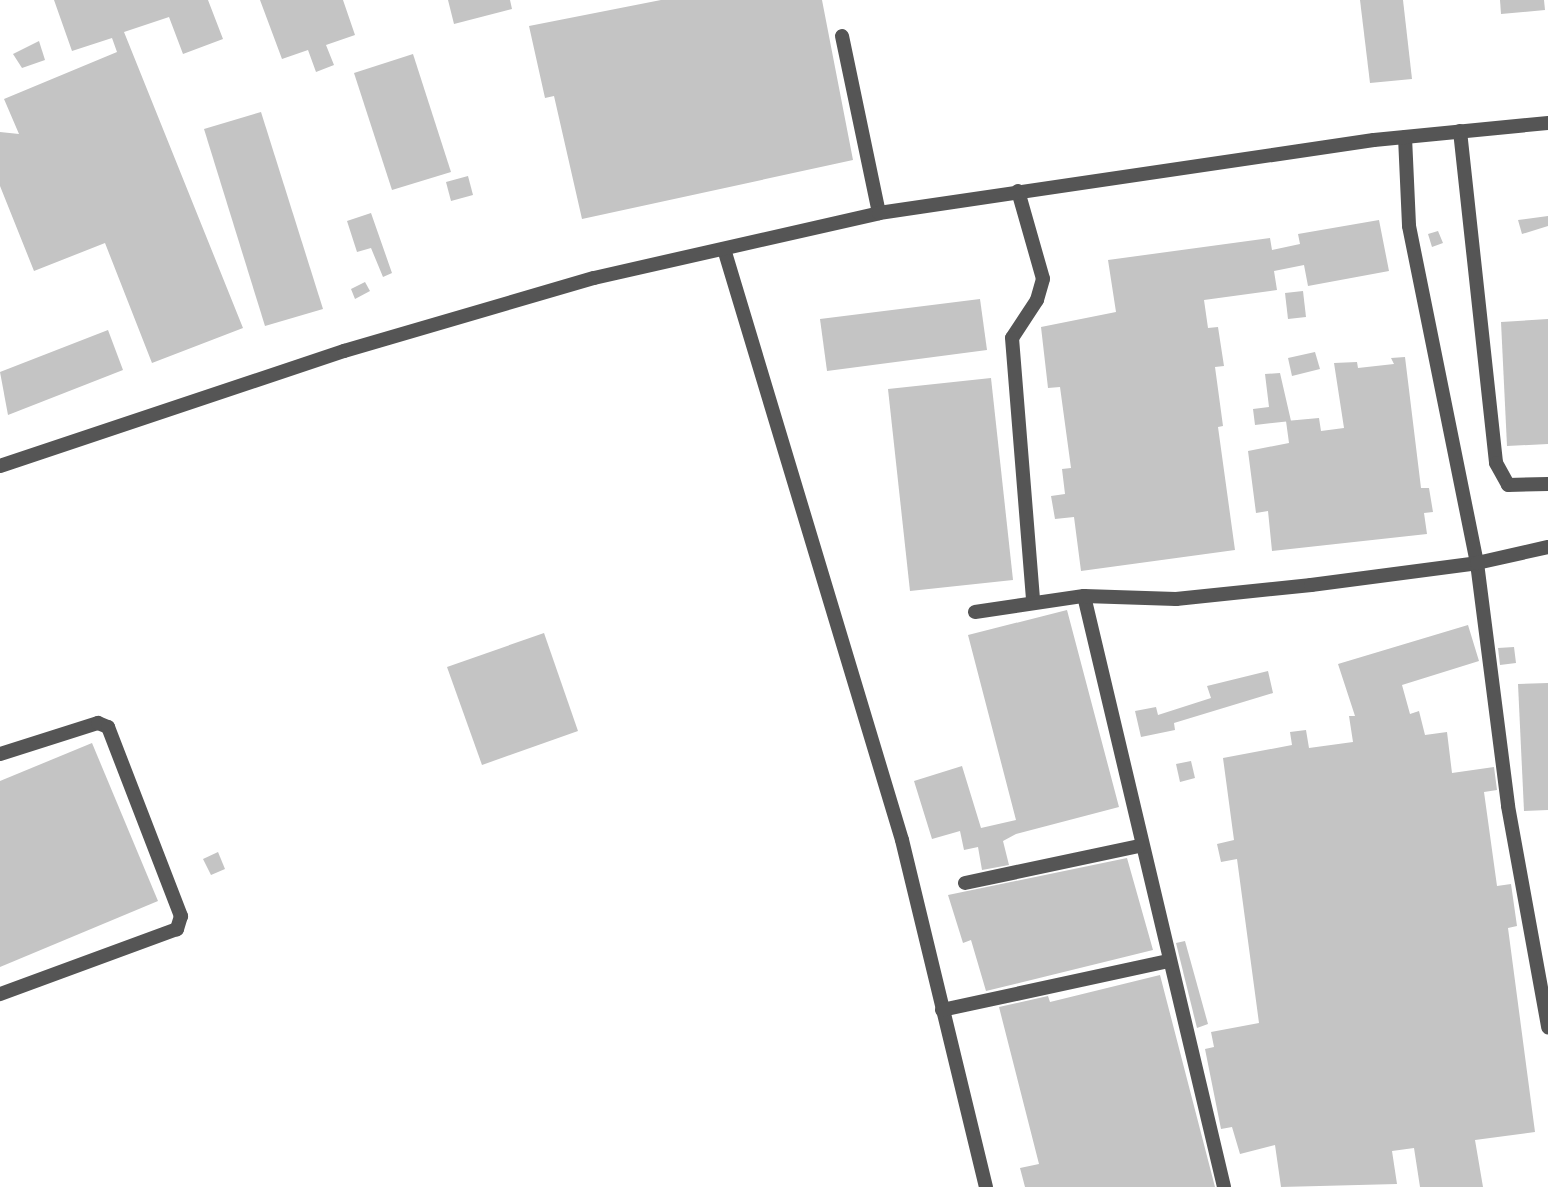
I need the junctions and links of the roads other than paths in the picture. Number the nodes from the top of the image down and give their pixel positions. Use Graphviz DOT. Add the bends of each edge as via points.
graph roads {
  1 [pos="842,36"];
  2 [pos="1548,123"];
  3 [pos="1460,131"];
  4 [pos="1405,137"];
  5 [pos="1018,191"];
  6 [pos="879,213"];
  7 [pos="724,249"];
  8 [pos="0,466"];
  9 [pos="1548,484"];
  10 [pos="1548,547"];
  11 [pos="1477,563"];
  12 [pos="1084,596"];
  13 [pos="1033,601"];
  14 [pos="975,612"];
  15 [pos="0,754"];
  16 [pos="1139,846"];
  17 [pos="965,883"];
  18 [pos="1168,961"];
  19 [pos="0,994"];
  20 [pos="942,1010"];
  21 [pos="1548,1023"];
  22 [pos="986,1187"];
  23 [pos="1224,1187"];
  1 -- 6 [label="street"];
  2 -- 3 [label="street"];
  3 -- 4 [label="street"];
  3 -- 9 [label="street" via="1496,463 1508,485"];
  4 -- 5 [label="street"];
  4 -- 11 [label="street" via="1409,226"];
  5 -- 6 [label="street"];
  5 -- 13 [label="street" via="1043,279 1037,300 1012,338"];
  6 -- 7 [label="street"];
  7 -- 8 [label="street" via="594,279 344,351"];
  7 -- 20 [label="street" via="902,840"];
  10 -- 11 [label="street"];
  11 -- 12 [label="street" via="1176,599"];
  11 -- 21 [label="street" via="1508,806"];
  12 -- 13 [label="street"];
  12 -- 16 [label="street"];
  13 -- 14 [label="street"];
  15 -- 19 [label="street" via="98,723 108,727 181,916 177,928"];
  16 -- 17 [label="street"];
  16 -- 18 [label="street"];
  18 -- 20 [label="street"];
  18 -- 23 [label="street"];
  20 -- 22 [label="street"];
}
